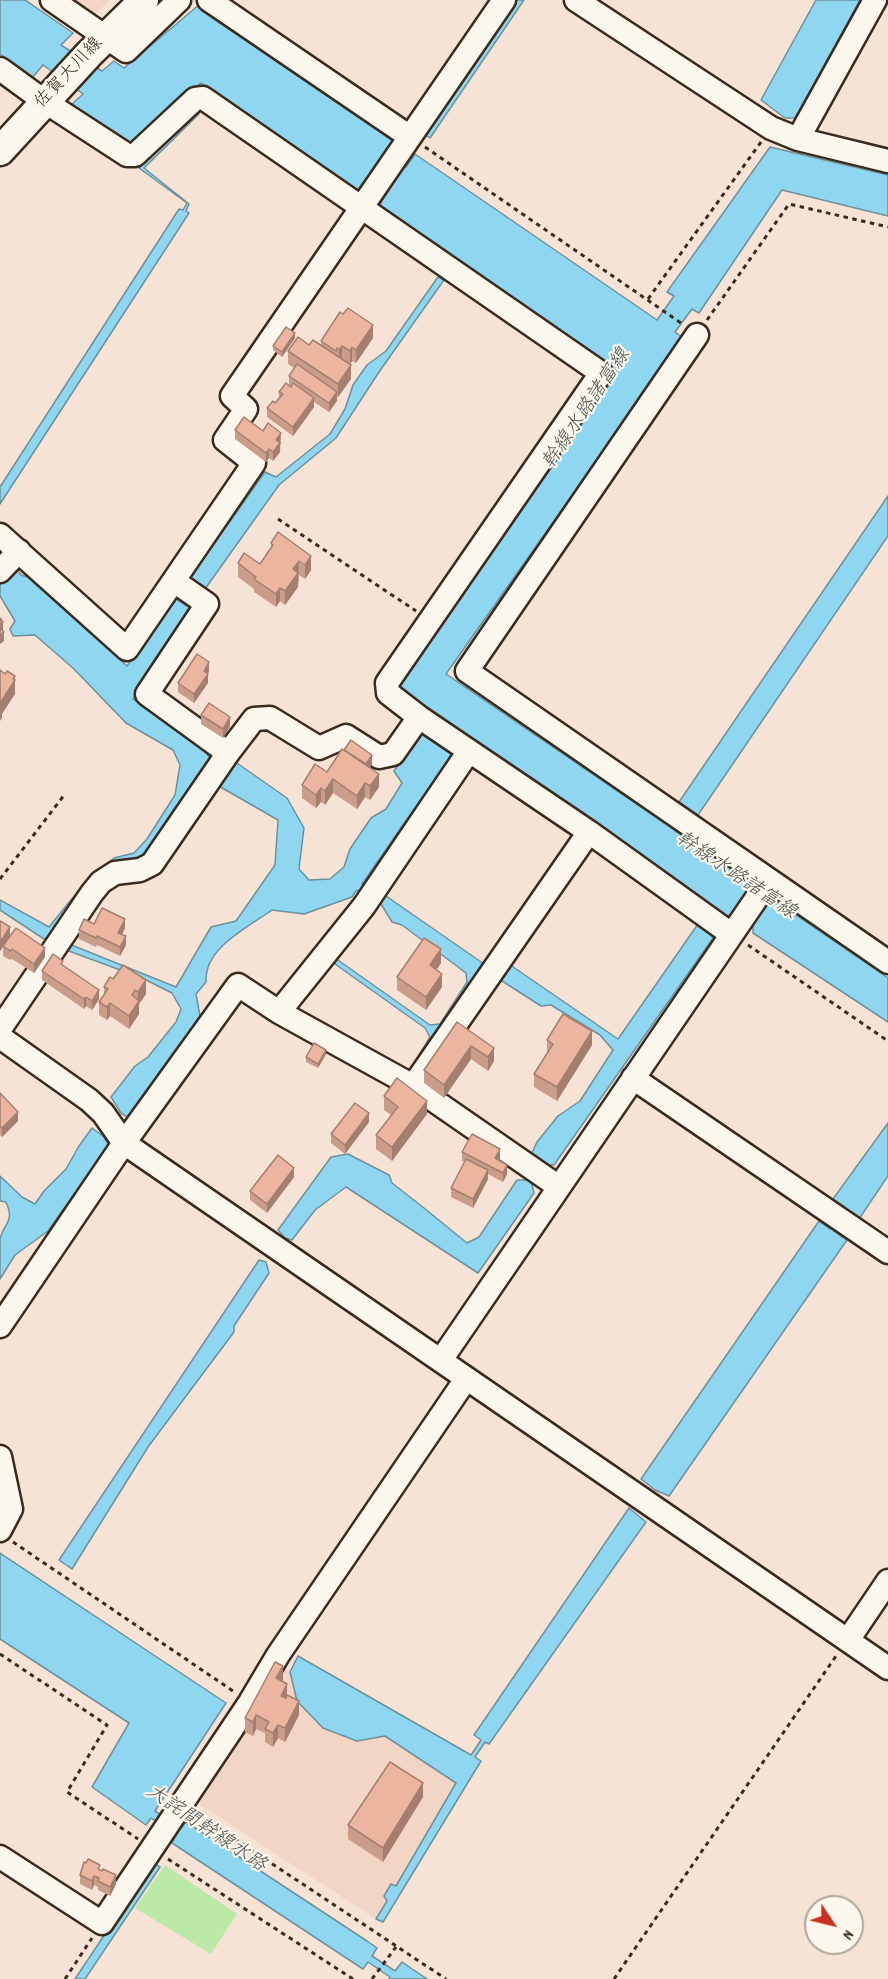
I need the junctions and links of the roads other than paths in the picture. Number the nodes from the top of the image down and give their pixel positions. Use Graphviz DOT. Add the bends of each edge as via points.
graph roads {
  1 [pos="52,0"];
  2 [pos="144,0"];
  3 [pos="179,0"];
  4 [pos="209,0"];
  5 [pos="504,0"];
  6 [pos="576,0"];
  7 [pos="875,0"];
  8 [pos="97,46"];
  9 [pos="0,69"];
  10 [pos="52,92"];
  11 [pos="410,137"];
  12 [pos="798,139"];
  13 [pos="0,151"];
  14 [pos="888,161"];
  15 [pos="368,199"];
  16 [pos="690,330"];
  17 [pos="0,535"];
  18 [pos="19,551"];
  19 [pos="0,571"];
  20 [pos="174,581"];
  21 [pos="419,717"];
  22 [pos="469,751"];
  23 [pos="228,753"];
  24 [pos="590,832"];
  25 [pos="764,887"];
  26 [pos="736,928"];
  27 [pos="885,954"];
  28 [pos="279,1012"];
  29 [pos="0,1029"];
  30 [pos="0,1037"];
  31 [pos="633,1078"];
  32 [pos="413,1086"];
  33 [pos="124,1143"];
  34 [pos="559,1187"];
  35 [pos="888,1252"];
  36 [pos="0,1326"];
  37 [pos="441,1360"];
  38 [pos="466,1379"];
  39 [pos="0,1457"];
  40 [pos="5,1535"];
  41 [pos="888,1581"];
  42 [pos="848,1640"];
  43 [pos="888,1668"];
  44 [pos="0,1857"];
  1 -- 8 [label="street"];
  2 -- 8 [label="main road, 佐賀大川線"];
  3 -- 8 [label="street" via="126,51"];
  4 -- 11 [label="street"];
  5 -- 11 [label="street"];
  6 -- 12 [label="street" via="771,128"];
  7 -- 12 [label="street"];
  8 -- 10 [label="main road, 佐賀大川線"];
  9 -- 10 [label="street"];
  10 -- 13 [label="main road, 佐賀大川線"];
  10 -- 15 [label="street" via="126,155 135,155 195,99 203,98"];
  11 -- 15 [label="street"];
  12 -- 14 [label="street"];
  15 -- 20 [label="street" via="232,396 246,409 225,440 254,463"];
  15 -- 21 [label="street" via="601,373 387,683 388,693"];
  16 -- 25 [label="street" via="467,671"];
  17 -- 18 [label="street"];
  18 -- 19 [label="street"];
  18 -- 20 [label="street" via="127,649"];
  20 -- 23 [label="street" via="207,604 147,694"];
  21 -- 22 [label="street"];
  21 -- 23 [label="street" via="393,754 379,757 346,736 319,748 270,718 254,719"];
  22 -- 24 [label="street"];
  22 -- 28 [label="street" via="364,906"];
  23 -- 29 [label="street" via="152,864 115,873 101,882"];
  24 -- 26 [label="street"];
  24 -- 32 [label="street"];
  25 -- 26 [label="street"];
  25 -- 27 [label="street"];
  26 -- 31 [label="street"];
  28 -- 32 [label="street"];
  28 -- 33 [label="street" via="238,985"];
  30 -- 33 [label="street" via="89,1100"];
  31 -- 34 [label="street"];
  31 -- 35 [label="street"];
  32 -- 34 [label="street"];
  33 -- 36 [label="street"];
  33 -- 37 [label="street"];
  34 -- 37 [label="street"];
  37 -- 38 [label="street"];
  38 -- 42 [label="street"];
  38 -- 44 [label="street" via="102,1923"];
  39 -- 40 [label="street" via="10,1509"];
  41 -- 42 [label="street"];
  42 -- 43 [label="street"];
}
